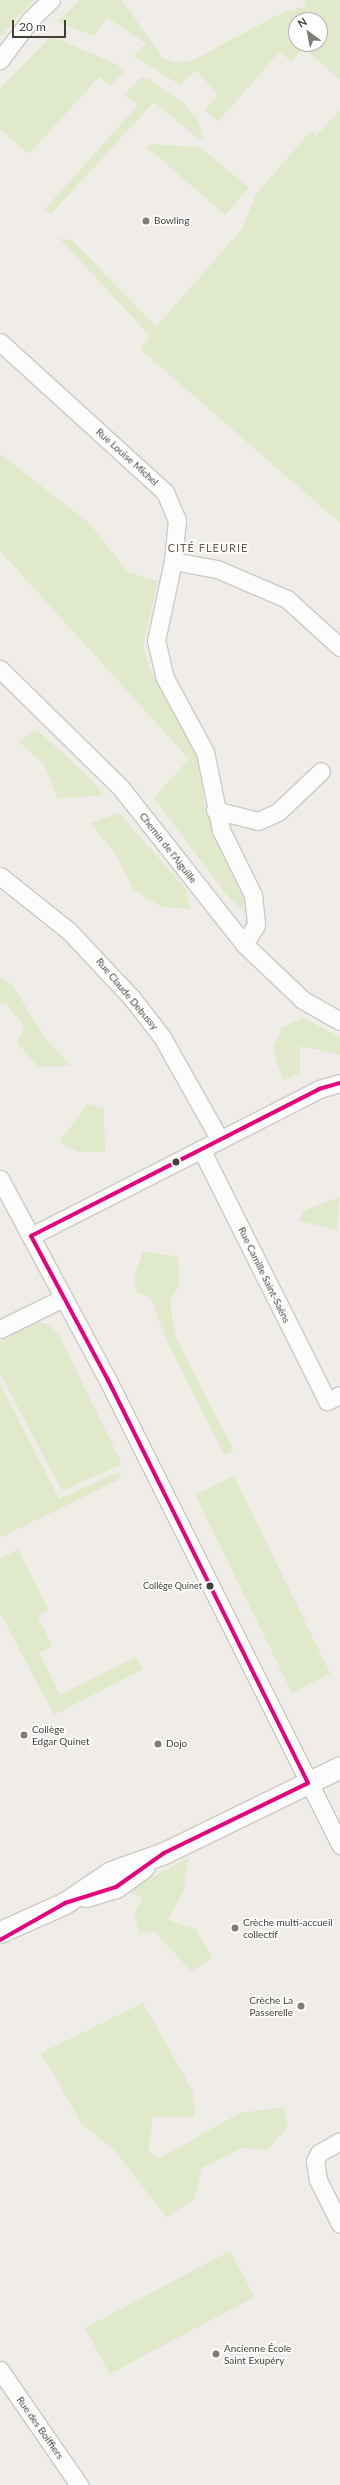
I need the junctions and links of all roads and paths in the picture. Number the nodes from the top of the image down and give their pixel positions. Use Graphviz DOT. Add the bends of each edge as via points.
graph roads {
  1 [pos="52,0"];
  2 [pos="0,60"];
  3 [pos="0,342"];
  4 [pos="173,561"];
  5 [pos="340,647"];
  6 [pos="0,669"];
  7 [pos="321,771"];
  8 [pos="215,810"];
  9 [pos="0,876"];
  10 [pos="244,944"];
  11 [pos="340,1021"];
  12 [pos="340,1083"];
  13 [pos="220,1140"];
  14 [pos="201,1149"];
  15 [pos="0,1179"];
  16 [pos="31,1236"];
  17 [pos="63,1298"];
  18 [pos="0,1329"];
  19 [pos="333,1398"];
  20 [pos="340,1767"];
  21 [pos="308,1782"];
  22 [pos="340,1845"];
  23 [pos="22,1925"];
  24 [pos="0,1932"];
  25 [pos="0,1940"];
  26 [pos="340,2141"];
  27 [pos="340,2224"];
  28 [pos="0,2370"];
  29 [pos="79,2485"];
  1 -- 2 [label="street" via="30,20"];
  3 -- 4 [label="street, Rue Louise Michel" via="165,492 177,520"];
  4 -- 5 [label="street" via="217,569 286,599"];
  4 -- 8 [label="street, Rue Louise Michel" via="156,640 165,678 205,752 213,777"];
  6 -- 10 [label="street, Chemin de l'Aiguille" via="121,788"];
  7 -- 8 [label="street" via="278,812 258,821"];
  8 -- 10 [label="street" via="253,895 256,925"];
  9 -- 13 [label="street, Rue Claude Debussy" via="69,931 131,997 162,1037"];
  10 -- 11 [label="street, Chemin de l'Aiguille" via="304,1000"];
  12 -- 13 [label="street" via="319,1089"];
  13 -- 14 [label="street"];
  14 -- 16 [label="street"];
  14 -- 19 [label="street, Rue Camille Saint-Saëns"];
  15 -- 16 [label="street"];
  16 -- 17 [label="street"];
  17 -- 18 [label="street"];
  17 -- 21 [label="street" via="108,1380"];
  20 -- 21 [label="street"];
  21 -- 22 [label="street"];
  21 -- 23 [label="street" via="164,1853 116,1887 65,1903"];
  23 -- 24 [label="street"];
  23 -- 25 [label="street"];
  26 -- 27 [label="street" via="319,2153 315,2161 318,2180"];
  28 -- 29 [label="street, Rue des Boiffiers"];
}
